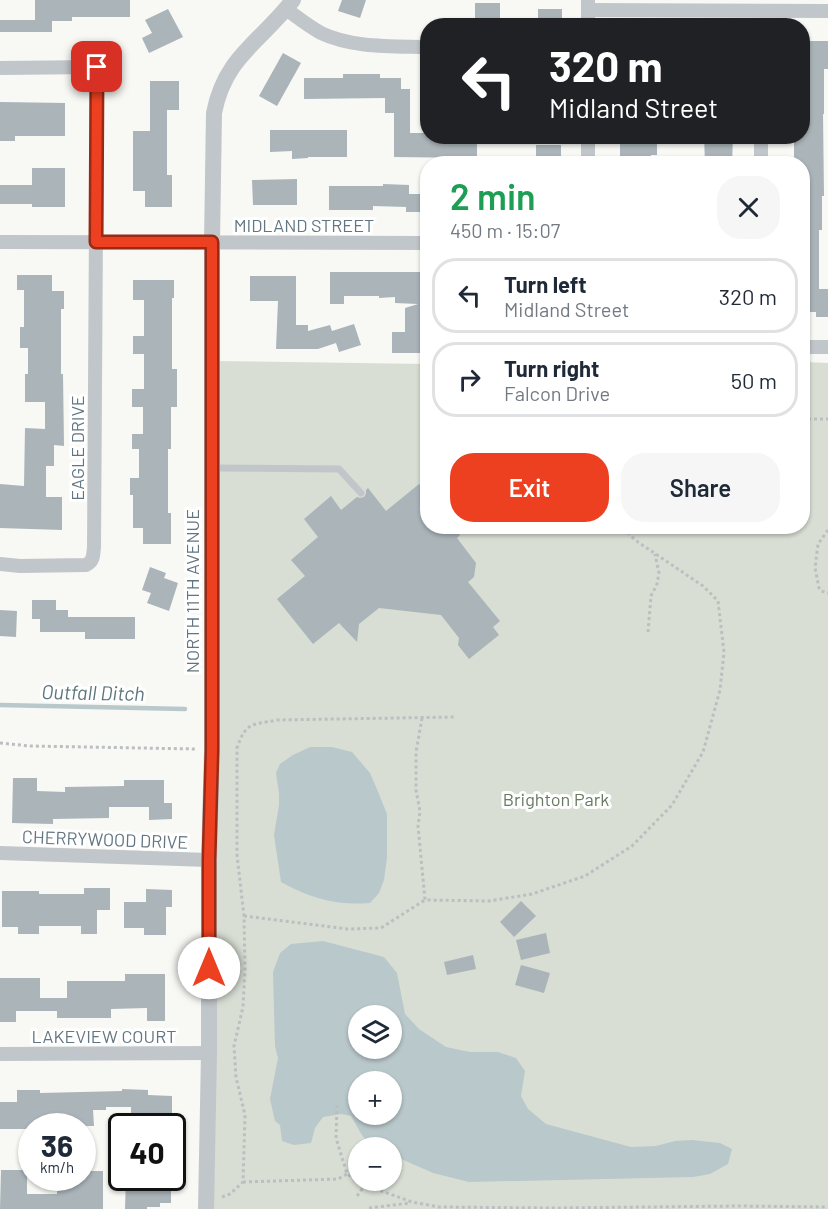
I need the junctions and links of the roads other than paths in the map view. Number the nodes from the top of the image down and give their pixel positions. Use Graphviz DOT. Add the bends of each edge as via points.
graph roads {
  1 [pos="289,5"];
  2 [pos="588,5"];
  3 [pos="761,10"];
  4 [pos="828,11"];
  5 [pos="761,18"];
  6 [pos="420,47"];
  7 [pos="0,68"];
  8 [pos="0,242"];
  9 [pos="96,242"];
  10 [pos="212,242"];
  11 [pos="420,243"];
  12 [pos="810,347"];
  13 [pos="828,347"];
  14 [pos="212,468"];
  15 [pos="361,493"];
  16 [pos="0,564"];
  17 [pos="0,853"];
  18 [pos="209,860"];
  19 [pos="209,1053"];
  20 [pos="0,1054"];
  21 [pos="206,1206"];
  1 -- 6 [label="street" via="320,32 344,41"];
  1 -- 10 [label="street, NORTH 11TH AVENUE" via="241,54 216,99"];
  2 -- 3 [label="street"];
  3 -- 4 [label="street"];
  3 -- 5 [label="street"];
  7 -- 9 [label="street" via="97,67"];
  8 -- 9 [label="street, MIDLAND STREET"];
  9 -- 10 [label="street, MIDLAND STREET"];
  9 -- 16 [label="street, EAGLE DRIVE" via="93,559 86,564"];
  10 -- 11 [label="street, MIDLAND STREET"];
  10 -- 14 [label="street, NORTH 11TH AVENUE"];
  12 -- 13 [label="street"];
  14 -- 15 [label="lane" via="339,469"];
  14 -- 18 [label="street, NORTH 11TH AVENUE"];
  17 -- 18 [label="street, CHERRYWOOD DRIVE"];
  18 -- 19 [label="street, NORTH 11TH AVENUE"];
  19 -- 20 [label="street, LAKEVIEW COURT"];
  19 -- 21 [label="street, NORTH 11TH AVENUE"];
}
